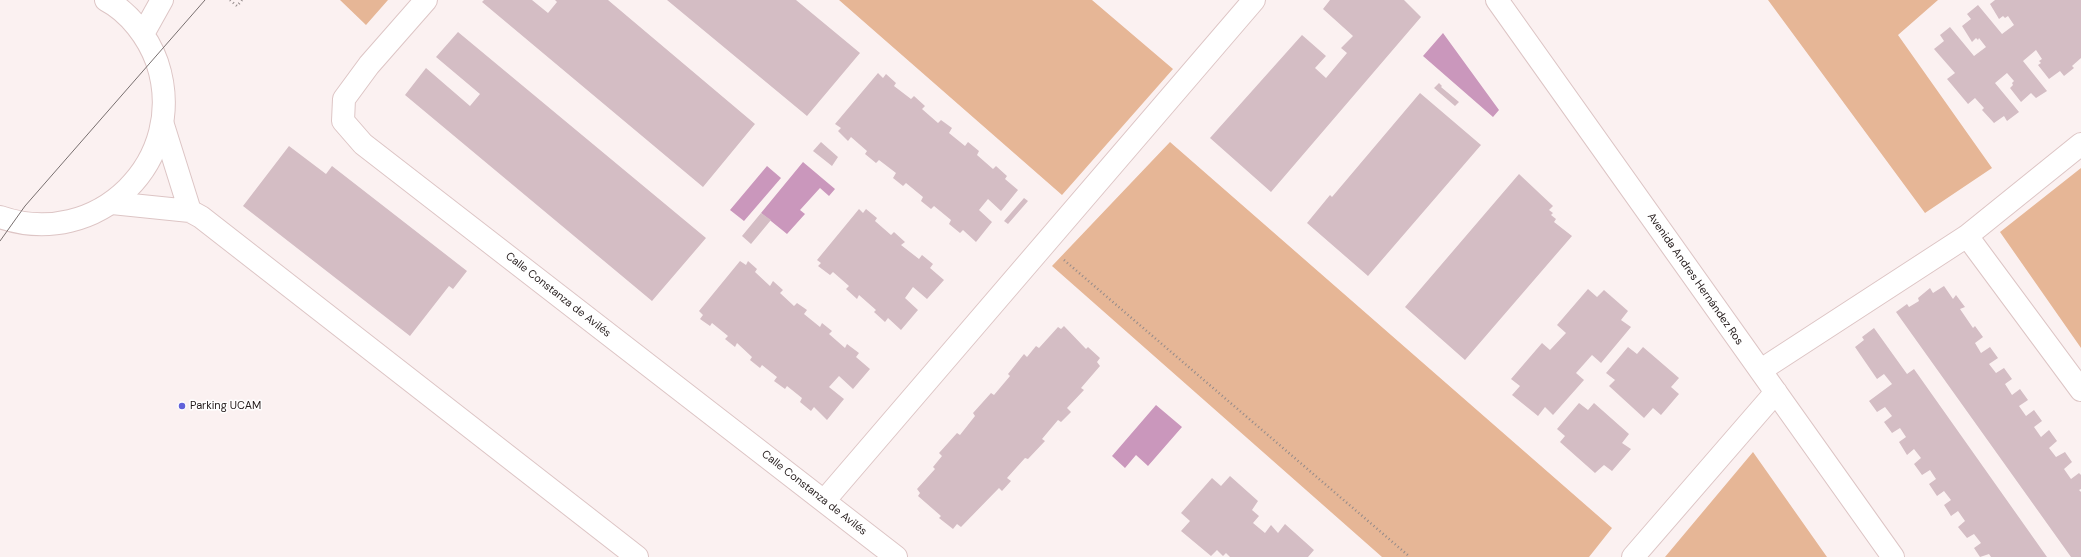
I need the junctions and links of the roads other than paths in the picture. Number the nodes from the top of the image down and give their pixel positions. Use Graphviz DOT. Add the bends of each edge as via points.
graph roads {
  1 [pos="106,0"];
  2 [pos="162,0"];
  3 [pos="426,0"];
  4 [pos="1254,0"];
  5 [pos="1497,0"];
  6 [pos="143,34"];
  7 [pos="163,125"];
  8 [pos="2081,144"];
  9 [pos="112,203"];
  10 [pos="190,211"];
  11 [pos="0,217"];
  12 [pos="1967,236"];
  13 [pos="1761,370"];
  14 [pos="2081,390"];
  15 [pos="1776,392"];
  16 [pos="824,501"];
  17 [pos="637,557"];
  18 [pos="896,557"];
  19 [pos="1633,557"];
  20 [pos="1893,557"];
  1 -- 6 [label="street" via="116,6"];
  2 -- 6 [label="street"];
  3 -- 16 [label="street, Calle Constanza de Avilés" via="369,65 344,99 343,121 363,144"];
  4 -- 16 [label="street"];
  5 -- 13 [label="street, Avenida Andres Hernández Ros"];
  6 -- 7 [label="street" via="155,55 162,78 165,101"];
  7 -- 9 [label="street" via="153,155 135,182"];
  7 -- 10 [label="street"];
  8 -- 12 [label="street"];
  9 -- 10 [label="street"];
  9 -- 11 [label="street" via="73,221 31,224"];
  10 -- 17 [label="street"];
  12 -- 13 [label="street"];
  12 -- 14 [label="street"];
  13 -- 15 [label="street, Avenida Andres Hernández Ros"];
  15 -- 19 [label="street"];
  15 -- 20 [label="street, Avenida Andres Hernández Ros"];
  16 -- 18 [label="street, Calle Constanza de Avilés"];
}
